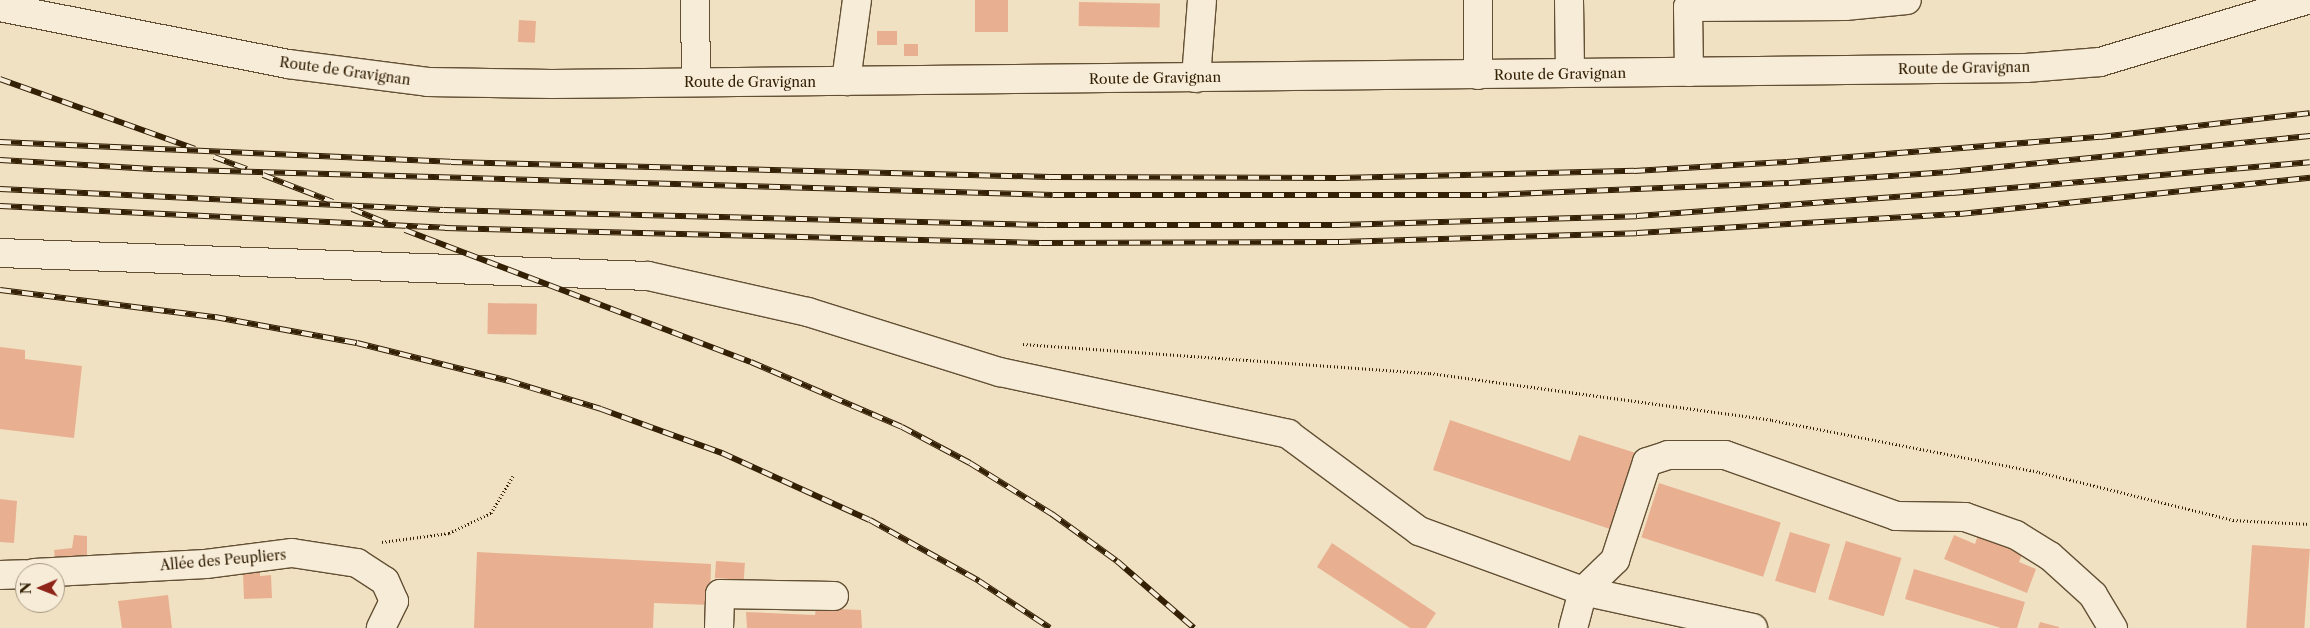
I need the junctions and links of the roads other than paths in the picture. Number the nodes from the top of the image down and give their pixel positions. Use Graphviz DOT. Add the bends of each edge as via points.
graph roads {
  1 [pos="695,0"];
  2 [pos="857,0"];
  3 [pos="1202,0"];
  4 [pos="1478,0"];
  5 [pos="1569,0"];
  6 [pos="1907,0"];
  7 [pos="2306,0"];
  8 [pos="1725,3"];
  9 [pos="0,7"];
  10 [pos="1689,72"];
  11 [pos="1570,73"];
  12 [pos="1478,75"];
  13 [pos="1196,78"];
  14 [pos="846,81"];
  15 [pos="696,82"];
  16 [pos="0,253"];
  17 [pos="65,571"];
  18 [pos="15,574"];
  19 [pos="0,575"];
  20 [pos="1583,591"];
  21 [pos="834,596"];
  22 [pos="381,628"];
  23 [pos="719,628"];
  24 [pos="1573,628"];
  25 [pos="1753,628"];
  26 [pos="2113,628"];
  1 -- 15 [label="street"];
  2 -- 14 [label="street"];
  3 -- 13 [label="street"];
  4 -- 12 [label="street"];
  5 -- 11 [label="street"];
  6 -- 8 [label="street" via="1845,6"];
  7 -- 10 [label="street, Route de Gravignan" via="2100,62 2026,68"];
  8 -- 10 [label="street" via="1688,7"];
  9 -- 15 [label="street, Route de Gravignan" via="288,64 428,82"];
  10 -- 11 [label="street, Route de Gravignan"];
  11 -- 12 [label="street, Route de Gravignan"];
  12 -- 13 [label="street, Route de Gravignan"];
  13 -- 14 [label="street, Route de Gravignan"];
  14 -- 15 [label="street, Route de Gravignan"];
  16 -- 20 [label="street" via="648,276 808,312 1000,372 1288,434 1419,531"];
  17 -- 22 [label="street, Allée des Peupliers" via="206,564 292,553 357,563 385,581 394,601"];
  18 -- 19 [label="street"];
  20 -- 24 [label="street"];
  20 -- 25 [label="street"];
  20 -- 26 [label="street" via="1615,560 1647,462 1668,455 1725,455 1896,516 1965,517 2016,535 2050,556 2093,595"];
  21 -- 23 [label="street" via="720,594"];
}
